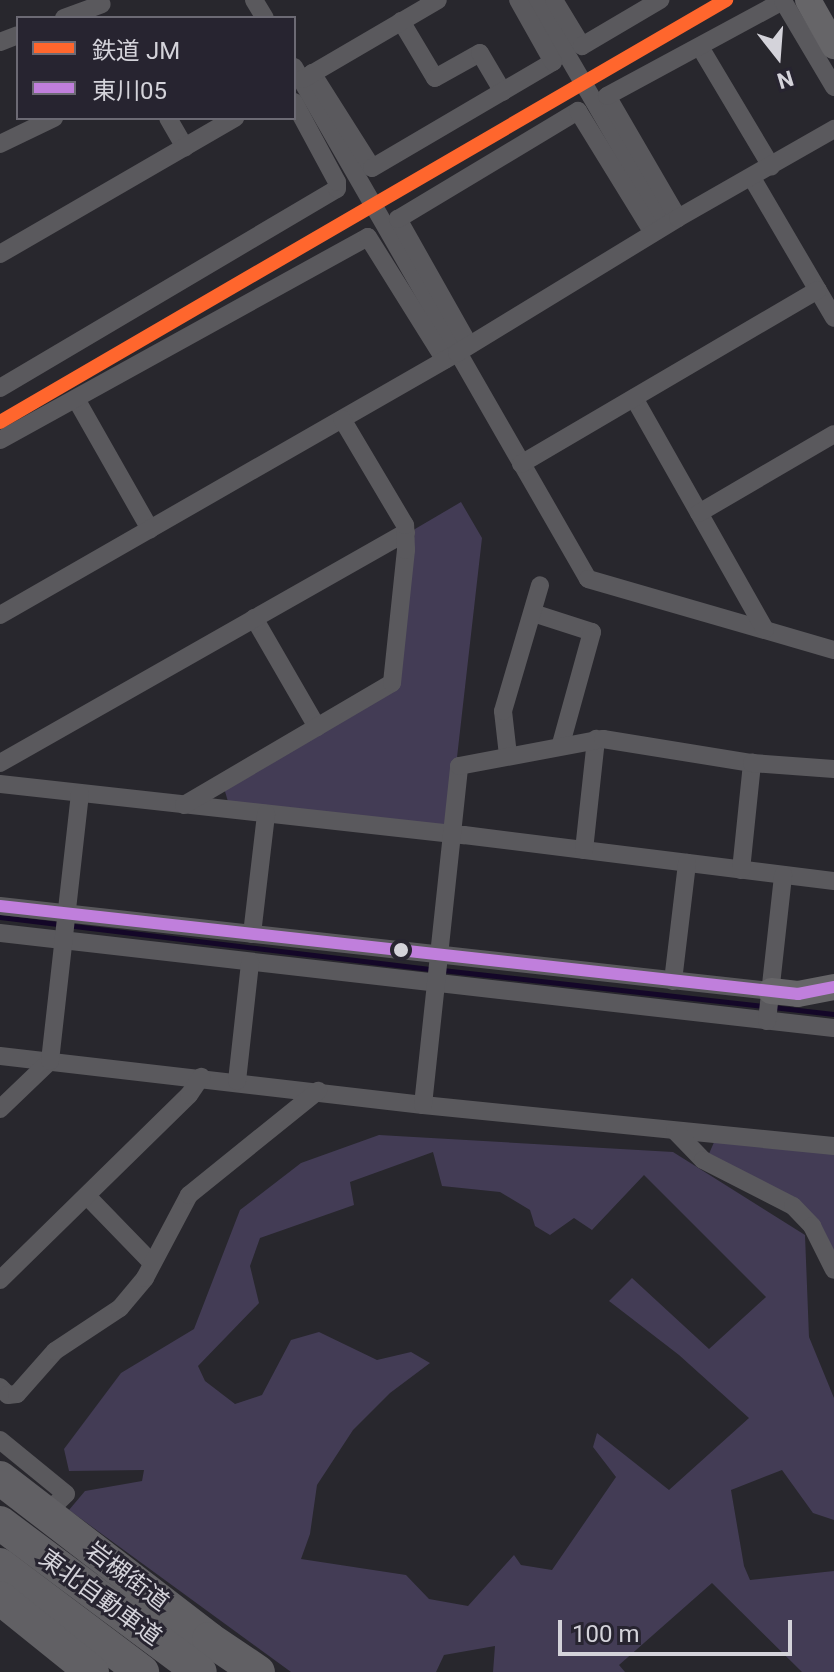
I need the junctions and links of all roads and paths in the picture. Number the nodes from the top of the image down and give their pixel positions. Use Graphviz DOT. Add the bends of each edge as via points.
graph roads {
  1 [pos="438,0"];
  2 [pos="518,0"];
  3 [pos="535,0"];
  4 [pos="554,0"];
  5 [pos="660,0"];
  6 [pos="808,0"];
  7 [pos="104,7"];
  8 [pos="71,16"];
  9 [pos="401,21"];
  10 [pos="834,46"];
  11 [pos="700,47"];
  12 [pos="301,84"];
  13 [pos="834,87"];
  14 [pos="503,92"];
  15 [pos="50,120"];
  16 [pos="169,120"];
  17 [pos="232,120"];
  18 [pos="834,129"];
  19 [pos="0,144"];
  20 [pos="185,147"];
  21 [pos="771,166"];
  22 [pos="752,178"];
  23 [pos="664,223"];
  24 [pos="0,254"];
  25 [pos="818,290"];
  26 [pos="834,318"];
  27 [pos="457,353"];
  28 [pos="0,388"];
  29 [pos="634,398"];
  30 [pos="76,399"];
  31 [pos="342,419"];
  32 [pos="834,434"];
  33 [pos="0,440"];
  34 [pos="521,464"];
  35 [pos="699,513"];
  36 [pos="150,529"];
  37 [pos="406,532"];
  38 [pos="540,585"];
  39 [pos="533,613"];
  40 [pos="0,615"];
  41 [pos="254,618"];
  42 [pos="765,630"];
  43 [pos="834,650"];
  44 [pos="317,727"];
  45 [pos="596,739"];
  46 [pos="561,744"];
  47 [pos="508,755"];
  48 [pos="0,763"];
  49 [pos="752,763"];
  50 [pos="834,769"];
  51 [pos="0,784"];
  52 [pos="80,794"];
  53 [pos="184,805"];
  54 [pos="266,814"];
  55 [pos="452,834"];
  56 [pos="584,850"];
  57 [pos="687,863"];
  58 [pos="741,870"];
  59 [pos="783,875"];
  60 [pos="834,881"];
  61 [pos="0,906"];
  62 [pos="68,914"];
  63 [pos="0,933"];
  64 [pos="252,934"];
  65 [pos="65,942"];
  66 [pos="442,956"];
  67 [pos="250,963"];
  68 [pos="673,981"];
  69 [pos="437,985"];
  70 [pos="771,991"];
  71 [pos="828,992"];
  72 [pos="767,1021"];
  73 [pos="834,1028"];
  74 [pos="0,1056"];
  75 [pos="50,1061"];
  76 [pos="201,1077"];
  77 [pos="237,1081"];
  78 [pos="318,1091"];
  79 [pos="423,1105"];
  80 [pos="0,1109"];
  81 [pos="675,1131"];
  82 [pos="834,1146"];
  83 [pos="87,1196"];
  84 [pos="151,1262"];
  85 [pos="834,1270"];
  86 [pos="0,1280"];
  87 [pos="0,1387"];
  88 [pos="0,1440"];
  89 [pos="0,1478"];
  90 [pos="45,1514"];
  91 [pos="0,1523"];
  92 [pos="0,1565"];
  93 [pos="0,1598"];
  94 [pos="92,1672"];
  95 [pos="142,1672"];
  96 [pos="200,1672"];
  97 [pos="258,1672"];
  1 -- 9 [label="street"];
  2 -- 14 [label="street" via="553,62"];
  3 -- 23 [label="street"];
  4 -- 5 [label="street" via="582,46"];
  6 -- 10 [label="street"];
  7 -- 8 [label="street"];
  9 -- 12 [label="street"];
  9 -- 14 [label="street" via="435,78 480,53"];
  11 -- 13 [label="street" via="783,1"];
  11 -- 21 [label="street"];
  11 -- 23 [label="street" via="607,96"];
  12 -- 14 [label="street" via="372,168"];
  12 -- 27 [label="street"];
  12 -- 28 [label="street" via="337,189"];
  15 -- 19 [label="street"];
  16 -- 20 [label="street"];
  17 -- 20 [label="street"];
  18 -- 21 [label="street"];
  20 -- 24 [label="street"];
  21 -- 22 [label="street"];
  22 -- 23 [label="street"];
  22 -- 25 [label="street"];
  23 -- 27 [label="street"];
  23 -- 27 [label="street" via="578,111 398,219"];
  25 -- 26 [label="street"];
  25 -- 29 [label="street"];
  27 -- 30 [label="street" via="368,237"];
  27 -- 31 [label="street"];
  27 -- 34 [label="street"];
  29 -- 34 [label="street"];
  29 -- 35 [label="street"];
  30 -- 33 [label="street"];
  30 -- 36 [label="street"];
  31 -- 36 [label="street"];
  31 -- 37 [label="street"];
  32 -- 35 [label="street"];
  34 -- 42 [label="street" via="588,579"];
  35 -- 42 [label="street"];
  36 -- 40 [label="street"];
  37 -- 41 [label="street"];
  37 -- 44 [label="street" via="392,683"];
  38 -- 39 [label="street"];
  39 -- 46 [label="street" via="592,632"];
  39 -- 47 [label="street" via="503,711"];
  41 -- 44 [label="street"];
  41 -- 48 [label="street"];
  42 -- 43 [label="street"];
  44 -- 53 [label="street"];
  45 -- 46 [label="street"];
  45 -- 49 [label="street"];
  45 -- 56 [label="street"];
  46 -- 47 [label="street"];
  47 -- 55 [label="street" via="459,766"];
  49 -- 50 [label="street"];
  49 -- 58 [label="street"];
  51 -- 52 [label="street"];
  52 -- 53 [label="street"];
  52 -- 62 [label="street"];
  53 -- 54 [label="street"];
  54 -- 55 [label="street"];
  54 -- 64 [label="street"];
  55 -- 56 [label="street"];
  55 -- 66 [label="street"];
  56 -- 57 [label="street"];
  57 -- 58 [label="street"];
  57 -- 68 [label="street"];
  58 -- 59 [label="street"];
  59 -- 60 [label="street"];
  59 -- 70 [label="street"];
  61 -- 62 [label="street"];
  62 -- 64 [label="street"];
  62 -- 65 [label="street"];
  63 -- 65 [label="street"];
  64 -- 66 [label="street"];
  65 -- 67 [label="street"];
  65 -- 75 [label="street"];
  66 -- 68 [label="street"];
  66 -- 69 [label="street"];
  67 -- 69 [label="street"];
  67 -- 77 [label="street"];
  68 -- 70 [label="street"];
  69 -- 72 [label="street"];
  69 -- 79 [label="street"];
  70 -- 71 [label="street"];
  70 -- 72 [label="street"];
  72 -- 73 [label="street"];
  74 -- 75 [label="street"];
  75 -- 76 [label="street"];
  75 -- 80 [label="street"];
  76 -- 77 [label="street"];
  76 -- 83 [label="street"];
  77 -- 78 [label="street"];
  78 -- 79 [label="street"];
  78 -- 84 [label="street" via="189,1195"];
  79 -- 81 [label="street"];
  81 -- 82 [label="street"];
  81 -- 85 [label="street" via="703,1160 793,1206 812,1226"];
  83 -- 84 [label="street"];
  83 -- 86 [label="street"];
  84 -- 87 [label="street" via="120,1308 55,1351 17,1394 8,1395"];
  88 -- 90 [label="street" via="66,1494"];
  89 -- 90 [label="highway, 岩槻街道"];
  90 -- 97 [label="highway, 岩槻街道"];
  91 -- 96 [label="highway, 東北自動車道"];
  92 -- 95 [label="highway, 東北自動車道"];
  93 -- 94 [label="highway"];
}
